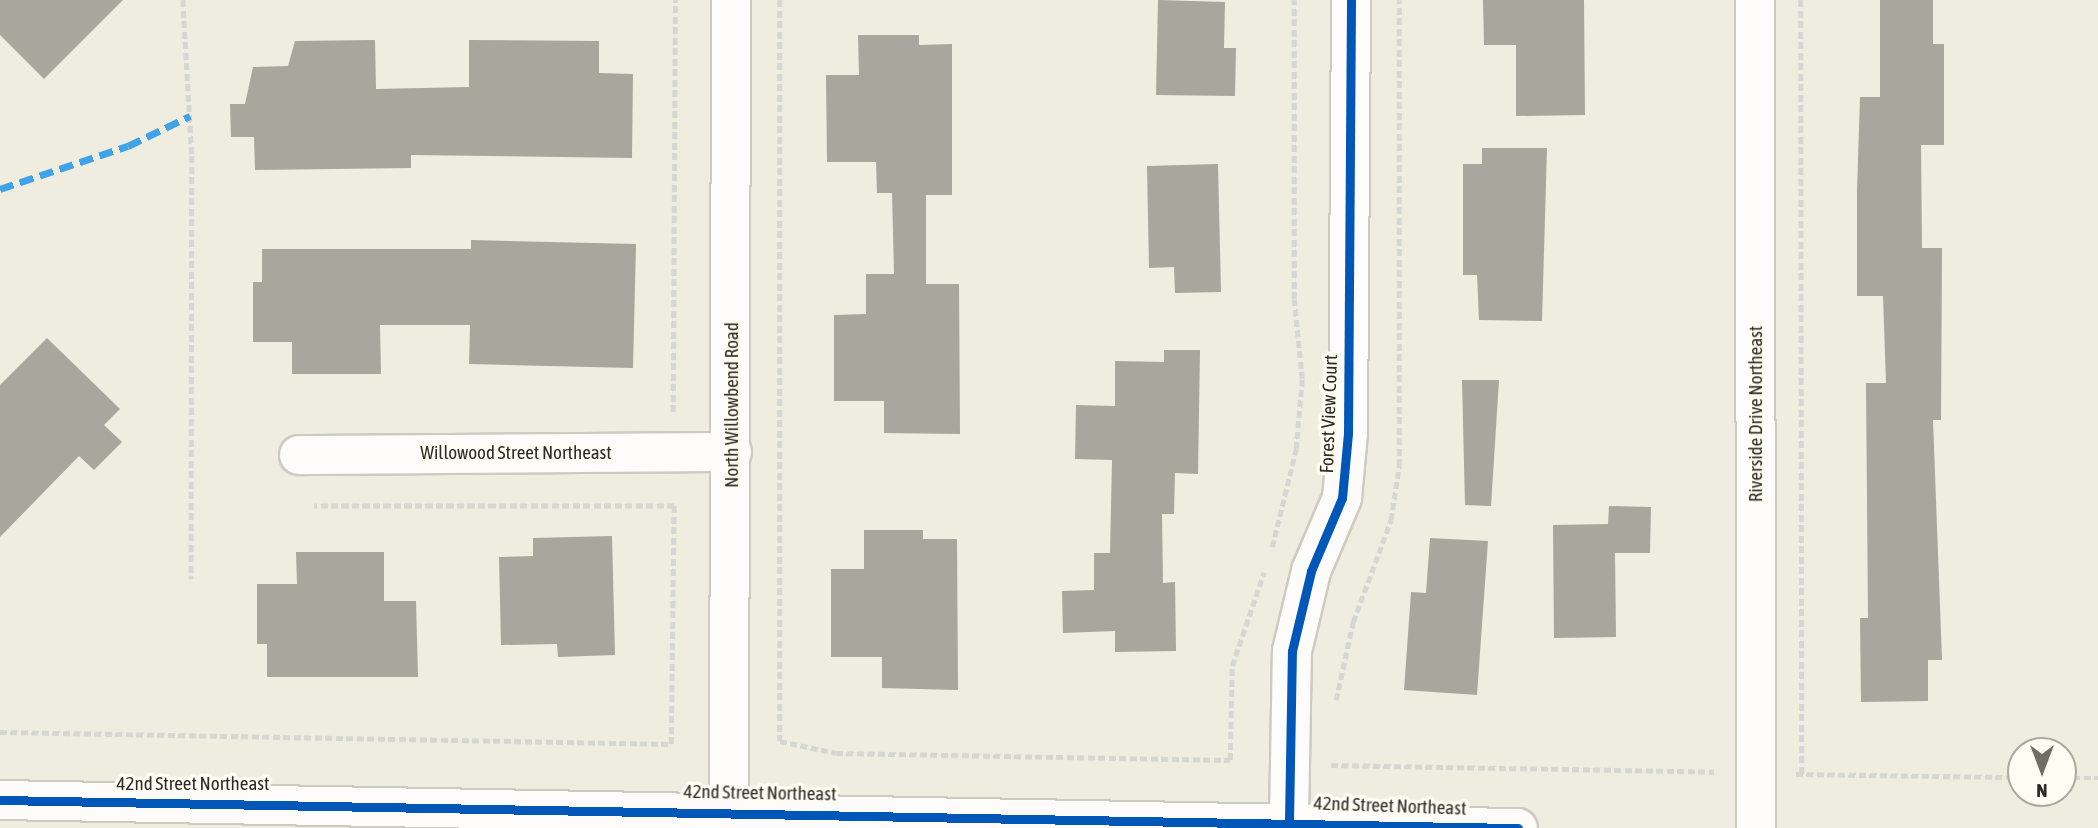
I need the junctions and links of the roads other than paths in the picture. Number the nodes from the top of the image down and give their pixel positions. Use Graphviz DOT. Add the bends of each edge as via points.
graph roads {
  1 [pos="731,0"];
  2 [pos="1351,0"];
  3 [pos="1755,0"];
  4 [pos="733,452"];
  5 [pos="299,455"];
  6 [pos="0,800"];
  7 [pos="729,810"];
  8 [pos="280,815"];
  9 [pos="1289,820"];
  10 [pos="1518,828"];
  11 [pos="1756,828"];
  1 -- 4 [label="street, North Willowbend Road"];
  2 -- 9 [label="street, Forest View Court" via="1348,433 1342,498 1311,571 1292,651"];
  3 -- 11 [label="street, Riverside Drive Northeast"];
  4 -- 5 [label="street, Willowood Street Northeast"];
  4 -- 7 [label="street, North Willowbend Road"];
  6 -- 8 [label="street, 42nd Street Northeast"];
  7 -- 8 [label="street, 42nd Street Northeast"];
  7 -- 9 [label="street, 42nd Street Northeast"];
  9 -- 10 [label="street, 42nd Street Northeast"];
}
